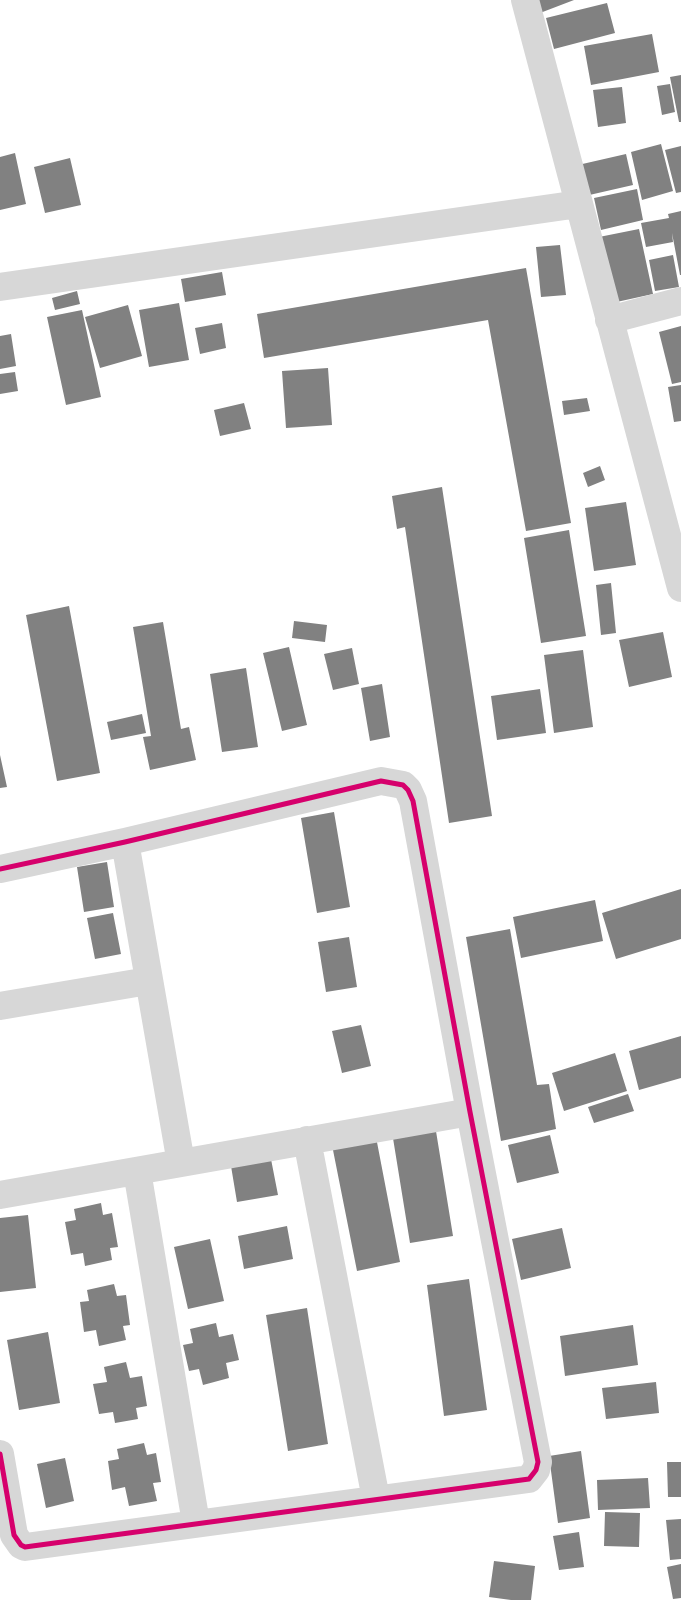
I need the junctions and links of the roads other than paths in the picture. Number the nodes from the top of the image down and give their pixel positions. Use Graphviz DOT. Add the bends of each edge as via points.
graph roads {
  1 [pos="525,0"];
  2 [pos="579,204"];
  3 [pos="0,287"];
  4 [pos="681,301"];
  5 [pos="609,320"];
  6 [pos="681,588"];
  7 [pos="125,842"];
  8 [pos="0,869"];
  9 [pos="148,981"];
  10 [pos="0,1006"];
  11 [pos="470,1112"];
  12 [pos="307,1140"];
  13 [pos="181,1163"];
  14 [pos="137,1171"];
  15 [pos="0,1195"];
  16 [pos="0,1454"];
  17 [pos="376,1499"];
  18 [pos="196,1523"];
  1 -- 2 [label="street"];
  2 -- 3 [label="street"];
  2 -- 5 [label="street"];
  4 -- 5 [label="street"];
  5 -- 6 [label="street"];
  7 -- 8 [label="street"];
  7 -- 9 [label="street"];
  7 -- 11 [label="street" via="380,781 403,785 413,801"];
  9 -- 10 [label="street"];
  9 -- 13 [label="street"];
  11 -- 12 [label="street"];
  11 -- 17 [label="street" via="538,1462 529,1479"];
  12 -- 13 [label="street"];
  12 -- 17 [label="street"];
  13 -- 14 [label="street"];
  14 -- 15 [label="street"];
  14 -- 18 [label="street"];
  16 -- 18 [label="street" via="14,1535 25,1547"];
  17 -- 18 [label="street"];
}
